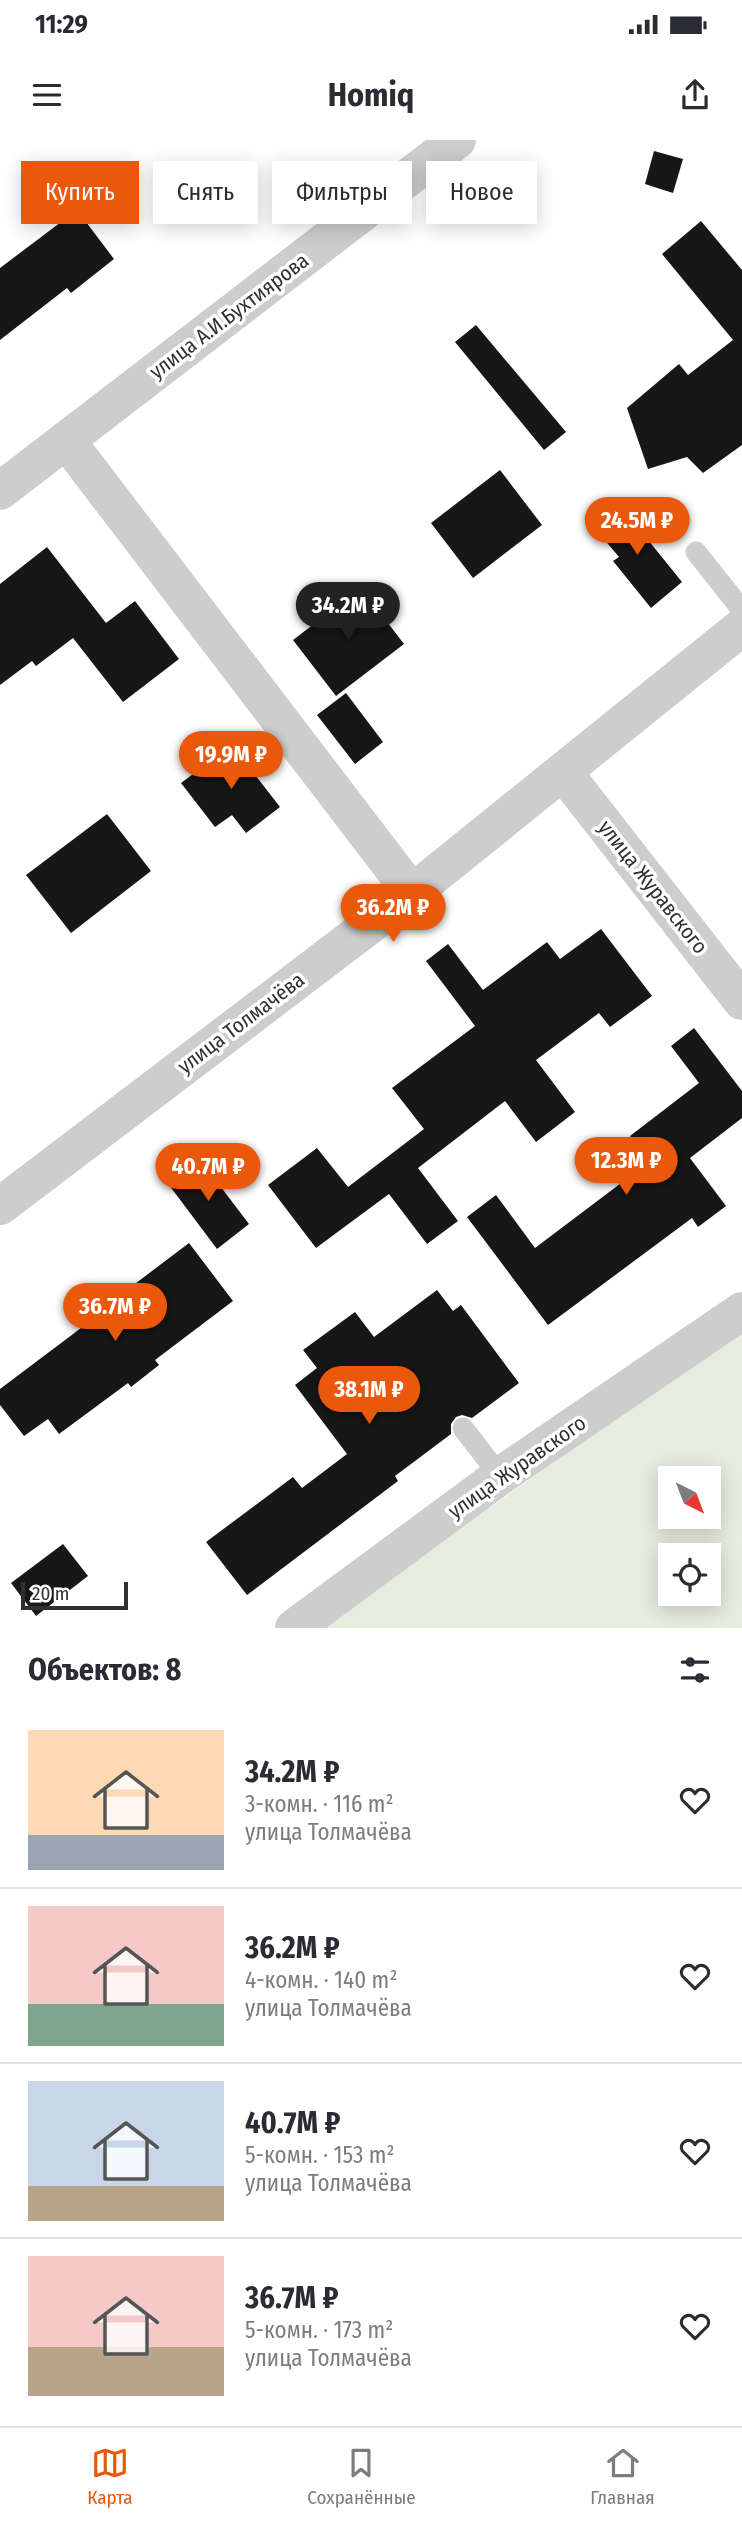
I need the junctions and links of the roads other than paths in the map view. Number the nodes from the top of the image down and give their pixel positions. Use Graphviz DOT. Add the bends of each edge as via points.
graph roads {
  1 [pos="457,140"];
  2 [pos="66,440"];
  3 [pos="0,491"];
  4 [pos="696,552"];
  5 [pos="742,610"];
  6 [pos="742,627"];
  7 [pos="564,773"];
  8 [pos="412,893"];
  9 [pos="742,1001"];
  10 [pos="0,1206"];
  11 [pos="742,1311"];
  12 [pos="463,1427"];
  13 [pos="500,1476"];
  14 [pos="294,1628"];
  1 -- 2 [label="street, улица А.И.Бухтиярова"];
  2 -- 3 [label="street, улица А.И.Бухтиярова"];
  2 -- 8 [label="street"];
  4 -- 5 [label="lane"];
  6 -- 7 [label="street, улица Толмачёва"];
  7 -- 8 [label="street, улица Толмачёва"];
  7 -- 9 [label="street, улица Журавского"];
  8 -- 10 [label="street, улица Толмачёва"];
  11 -- 13 [label="street, улица Журавского"];
  12 -- 13 [label="lane"];
  13 -- 14 [label="street, улица Журавского"];
}
